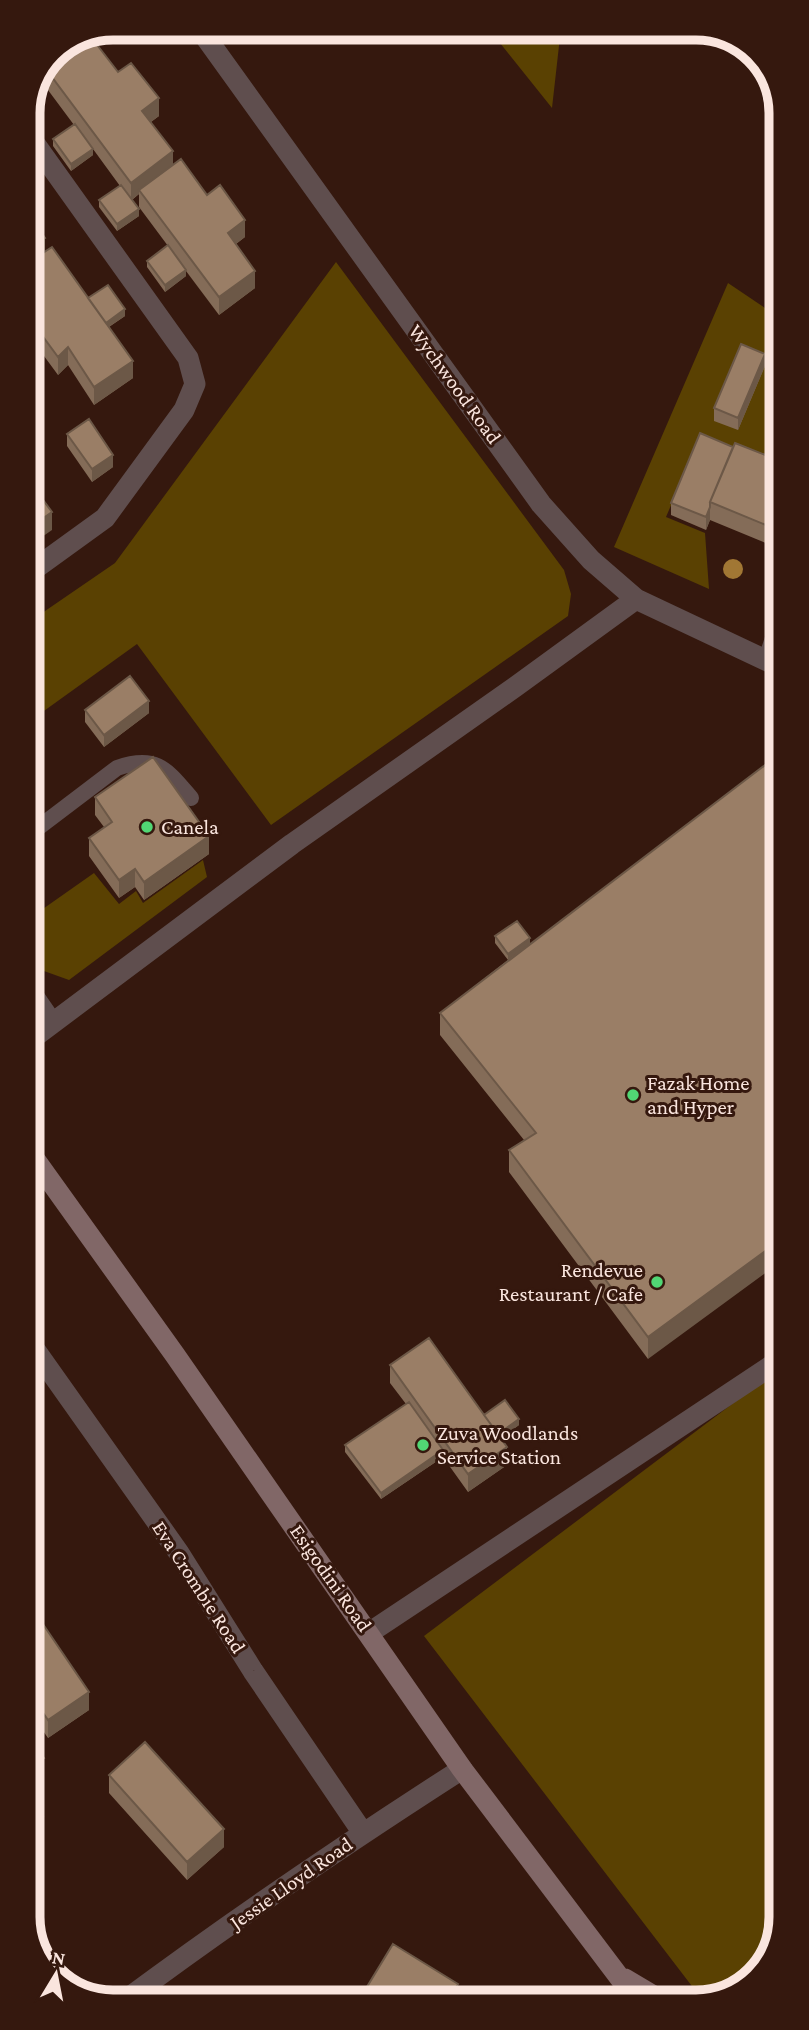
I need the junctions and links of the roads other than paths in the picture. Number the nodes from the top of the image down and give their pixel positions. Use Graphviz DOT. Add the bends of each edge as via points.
graph roads {
  1 [pos="208,40"];
  2 [pos="40,151"];
  3 [pos="40,565"];
  4 [pos="636,600"];
  5 [pos="769,661"];
  6 [pos="191,798"];
  7 [pos="40,826"];
  8 [pos="40,1006"];
  9 [pos="52,1023"];
  10 [pos="40,1032"];
  11 [pos="40,1166"];
  12 [pos="40,1357"];
  13 [pos="769,1367"];
  14 [pos="369,1633"];
  15 [pos="462,1769"];
  16 [pos="363,1833"];
  17 [pos="617,1974"];
  18 [pos="139,1990"];
  19 [pos="629,1990"];
  20 [pos="644,1990"];
  1 -- 4 [label="street, Wychwood Road" via="541,504 591,560"];
  2 -- 3 [label="street" via="188,358 195,384 184,410 105,518"];
  4 -- 5 [label="street, Wychwood Road"];
  4 -- 9 [label="street" via="292,844"];
  6 -- 7 [label="lane" via="167,769 128,764"];
  8 -- 9 [label="street"];
  9 -- 10 [label="street"];
  11 -- 14 [label="main road, Esigodini Road"];
  12 -- 16 [label="street, Eva Crombie Road" via="179,1553"];
  13 -- 14 [label="street"];
  14 -- 15 [label="main road, Esigodini Road"];
  15 -- 16 [label="street, Jessie Lloyd Road"];
  15 -- 17 [label="main road, Esigodini Road"];
  16 -- 18 [label="street, Jessie Lloyd Road"];
  17 -- 19 [label="main road, Esigodini Road"];
  17 -- 20 [label="main road"];
}
